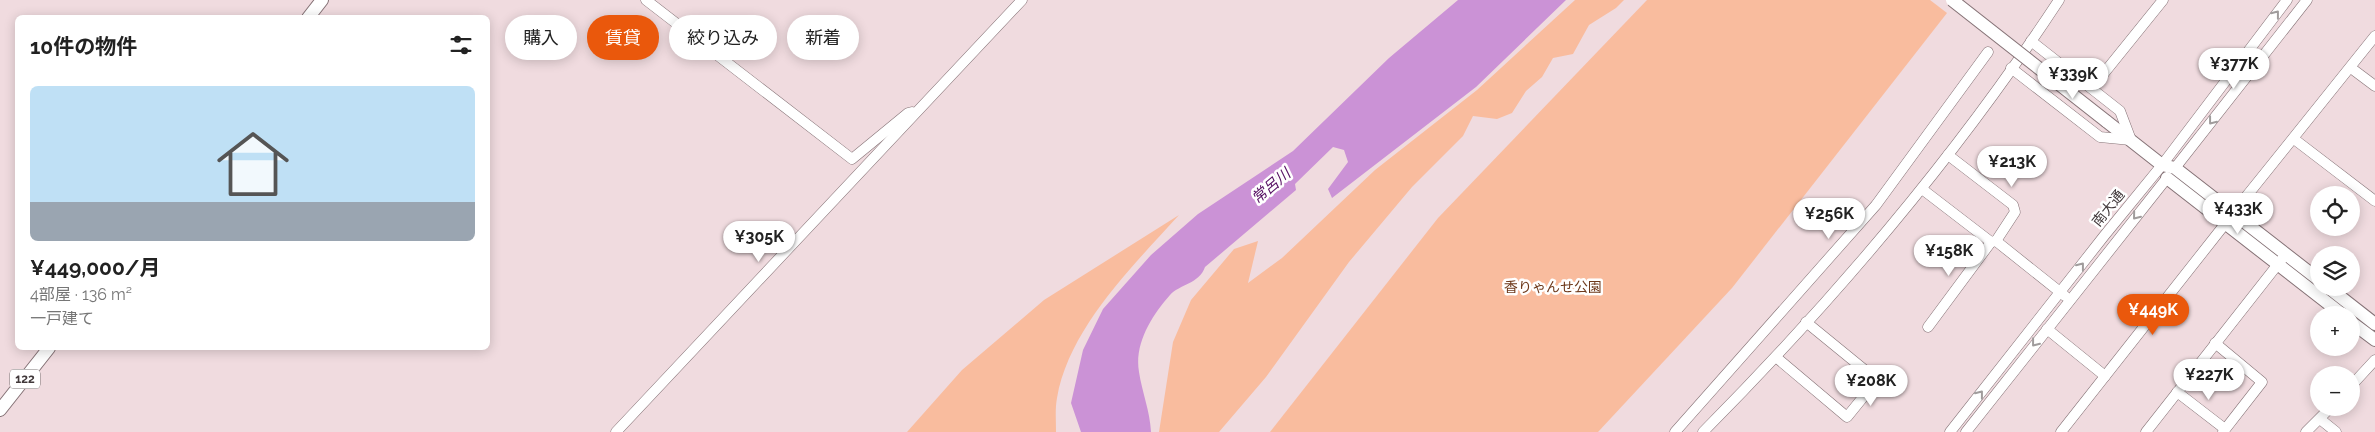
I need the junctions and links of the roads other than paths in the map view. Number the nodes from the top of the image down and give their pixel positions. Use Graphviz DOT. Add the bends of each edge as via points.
graph roads {
  1 [pos="322,0"];
  2 [pos="646,0"];
  3 [pos="1022,0"];
  4 [pos="1952,0"];
  5 [pos="2059,0"];
  6 [pos="2163,0"];
  7 [pos="2287,0"];
  8 [pos="2307,0"];
  9 [pos="310,15"];
  10 [pos="2375,36"];
  11 [pos="2031,41"];
  12 [pos="1988,52"];
  13 [pos="2011,68"];
  14 [pos="2351,68"];
  15 [pos="2375,86"];
  16 [pos="2092,88"];
  17 [pos="918,110"];
  18 [pos="2294,139"];
  19 [pos="2131,140"];
  20 [pos="1948,154"];
  21 [pos="2162,165"];
  22 [pos="2171,173"];
  23 [pos="1922,189"];
  24 [pos="2375,201"];
  25 [pos="2229,219"];
  26 [pos="1993,241"];
  27 [pos="2282,259"];
  28 [pos="2310,275"];
  29 [pos="2060,292"];
  30 [pos="2339,296"];
  31 [pos="2070,300"];
  32 [pos="2333,306"];
  33 [pos="1806,322"];
  34 [pos="2375,324"];
  35 [pos="1928,327"];
  36 [pos="2360,327"];
  37 [pos="2047,329"];
  38 [pos="2373,335"];
  39 [pos="2215,344"];
  40 [pos="47,350"];
  41 [pos="1777,358"];
  42 [pos="2375,360"];
  43 [pos="2105,376"];
  44 [pos="2360,376"];
  45 [pos="2177,392"];
  46 [pos="0,410"];
  47 [pos="2323,416"];
  48 [pos="2320,419"];
  49 [pos="2224,431"];
  50 [pos="616,432"];
  51 [pos="1675,432"];
  52 [pos="1703,432"];
  53 [pos="1950,432"];
  54 [pos="1966,432"];
  55 [pos="2061,432"];
  56 [pos="2146,432"];
  57 [pos="2306,432"];
  58 [pos="2336,432"];
  1 -- 9 [label="main road"];
  2 -- 17 [label="street" via="852,159 908,113"];
  3 -- 17 [label="street"];
  4 -- 19 [label="main road, bridge"];
  5 -- 11 [label="street"];
  6 -- 16 [label="street"];
  21 -- 7 [label="street, 南大通, one-way"];
  8 -- 22 [label="street, 南大通, one-way"];
  10 -- 14 [label="street"];
  11 -- 13 [label="street"];
  11 -- 16 [label="street"];
  12 -- 51 [label="street" via="1876,205"];
  13 -- 19 [label="street" via="2100,137"];
  13 -- 20 [label="street"];
  14 -- 15 [label="street"];
  14 -- 18 [label="street"];
  16 -- 19 [label="street" via="2120,110"];
  17 -- 50 [label="street"];
  18 -- 24 [label="street"];
  18 -- 25 [label="street"];
  19 -- 21 [label="main road"];
  20 -- 23 [label="street"];
  20 -- 26 [label="street" via="2014,205 2015,212"];
  21 -- 22 [label="main road"];
  29 -- 21 [label="street, 南大通, one-way"];
  22 -- 25 [label="main road"];
  22 -- 31 [label="street, 南大通, one-way"];
  23 -- 26 [label="street"];
  23 -- 33 [label="street" via="1869,254"];
  25 -- 27 [label="main road"];
  25 -- 43 [label="street"];
  26 -- 29 [label="street"];
  26 -- 35 [label="street"];
  27 -- 28 [label="main road"];
  27 -- 32 [label="main road"];
  27 -- 39 [label="street"];
  29 -- 31 [label="street"];
  53 -- 29 [label="street, 南大通, one-way"];
  30 -- 34 [label="main road"];
  31 -- 37 [label="street, 南大通"];
  33 -- 41 [label="street"];
  33 -- 41 [label="street" via="1877,380 1847,417"];
  36 -- 38 [label="main road"];
  37 -- 43 [label="street"];
  37 -- 54 [label="street, 南大通, one-way"];
  39 -- 45 [label="street"];
  39 -- 49 [label="street" via="2262,382"];
  40 -- 46 [label="main road, 122"];
  41 -- 52 [label="street"];
  42 -- 44 [label="street"];
  43 -- 55 [label="street"];
  45 -- 49 [label="street"];
  45 -- 56 [label="street"];
  47 -- 48 [label="street"];
  48 -- 57 [label="street"];
  48 -- 58 [label="street"];
}
